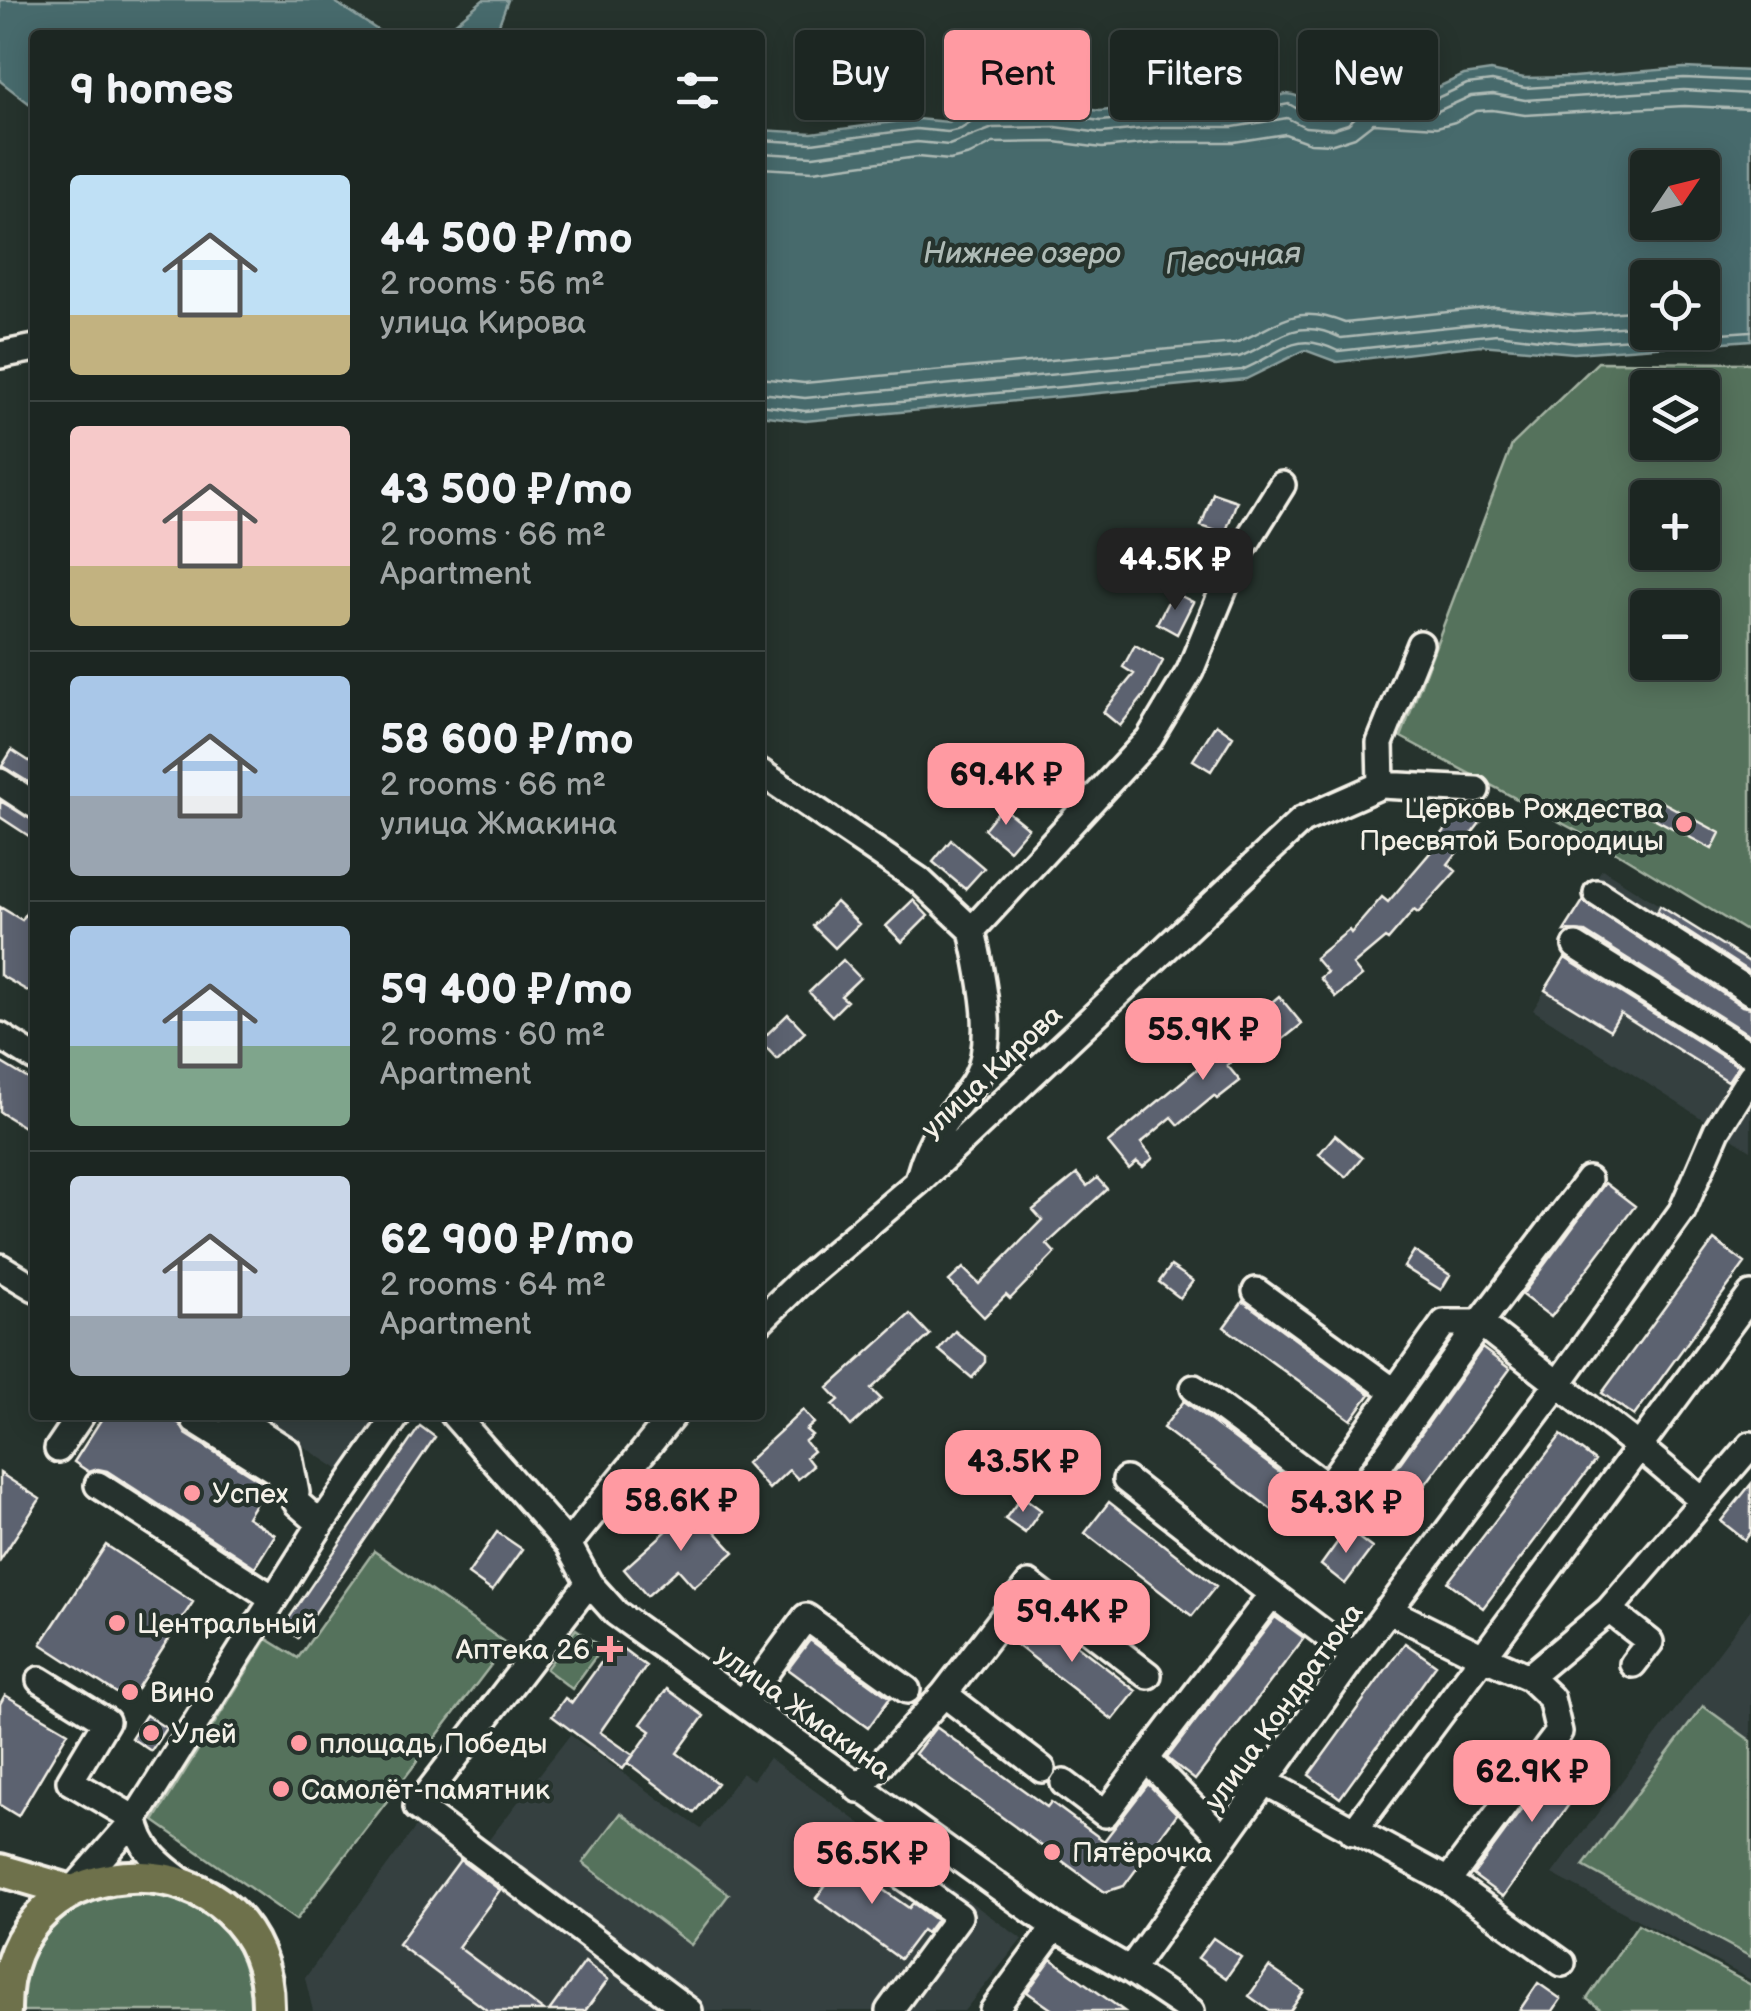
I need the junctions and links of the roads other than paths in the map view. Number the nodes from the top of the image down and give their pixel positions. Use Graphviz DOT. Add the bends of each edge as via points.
graph roads {
  1 [pos="30,349"];
  2 [pos="0,355"];
  3 [pos="1282,484"];
  4 [pos="1420,644"];
  5 [pos="765,775"];
  6 [pos="0,782"];
  7 [pos="1382,784"];
  8 [pos="1476,790"];
  9 [pos="30,802"];
  10 [pos="1597,893"];
  11 [pos="972,930"];
  12 [pos="1576,946"];
  13 [pos="1751,992"];
  14 [pos="0,1036"];
  15 [pos="30,1055"];
  16 [pos="1751,1055"];
  17 [pos="1751,1076"];
  18 [pos="1743,1105"];
  19 [pos="1588,1180"];
  20 [pos="918,1182"];
  21 [pos="0,1266"];
  22 [pos="30,1285"];
  23 [pos="1256,1291"];
  24 [pos="1751,1295"];
  25 [pos="765,1316"];
  26 [pos="1480,1323"];
  27 [pos="1558,1384"];
  28 [pos="1194,1388"];
  29 [pos="1394,1392"];
  30 [pos="77,1420"];
  31 [pos="195,1420"];
  32 [pos="240,1420"];
  33 [pos="394,1420"];
  34 [pos="458,1420"];
  35 [pos="669,1420"];
  36 [pos="1751,1444"];
  37 [pos="1639,1446"];
  38 [pos="58,1450"];
  39 [pos="1372,1475"];
  40 [pos="1126,1480"];
  41 [pos="98,1486"];
  42 [pos="1702,1500"];
  43 [pos="298,1503"];
  44 [pos="321,1524"];
  45 [pos="568,1544"];
  46 [pos="589,1583"];
  47 [pos="1272,1594"];
  48 [pos="274,1598"];
  49 [pos="1388,1610"];
  50 [pos="1609,1610"];
  51 [pos="1354,1656"];
  52 [pos="1483,1657"];
  53 [pos="1633,1664"];
  54 [pos="1148,1675"];
  55 [pos="1529,1677"];
  56 [pos="40,1680"];
  57 [pos="908,1690"];
  58 [pos="944,1694"];
  59 [pos="743,1703"];
  60 [pos="1146,1760"];
  61 [pos="1266,1783"];
  62 [pos="858,1789"];
  63 [pos="135,1819"];
  64 [pos="1353,1832"];
  65 [pos="1224,1839"];
  66 [pos="859,1845"];
  67 [pos="0,1870"];
  68 [pos="1448,1881"];
  69 [pos="184,1883"];
  70 [pos="72,1891"];
  71 [pos="1055,1927"];
  72 [pos="18,1948"];
  73 [pos="1562,1964"];
  74 [pos="1130,1970"];
  75 [pos="0,1976"];
  76 [pos="269,2002"];
  77 [pos="1004,2007"];
  78 [pos="5,2011"];
  79 [pos="689,2011"];
  80 [pos="889,2011"];
  81 [pos="1191,2011"];
  1 -- 2 [label="street"];
  3 -- 11 [label="street" via="1236,559 1190,671 1150,739"];
  4 -- 7 [label="street" via="1380,742"];
  5 -- 11 [label="street" via="919,880"];
  6 -- 9 [label="street"];
  7 -- 8 [label="street, улица Кирова"];
  7 -- 20 [label="street, улица Кирова" via="1302,820"];
  10 -- 13 [label="street"];
  11 -- 20 [label="street" via="983,983 984,1054 975,1082 926,1152"];
  12 -- 16 [label="street"];
  14 -- 15 [label="street"];
  17 -- 18 [label="street, улица Кондратюка"];
  18 -- 27 [label="street, улица Кондратюка" via="1717,1130 1682,1211"];
  19 -- 26 [label="street"];
  20 -- 25 [label="street, улица Кирова"];
  21 -- 22 [label="street"];
  23 -- 29 [label="street"];
  24 -- 37 [label="street"];
  26 -- 27 [label="street"];
  26 -- 29 [label="street" via="1444,1323"];
  26 -- 39 [label="street"];
  27 -- 37 [label="street"];
  27 -- 49 [label="street, улица Кондратюка"];
  28 -- 29 [label="street" via="1327,1487"];
  30 -- 38 [label="street"];
  31 -- 43 [label="street" via="276,1471"];
  32 -- 43 [label="street" via="288,1451"];
  33 -- 44 [label="street"];
  34 -- 45 [label="street"];
  35 -- 45 [label="street"];
  36 -- 42 [label="street"];
  37 -- 42 [label="street"];
  37 -- 52 [label="street"];
  40 -- 47 [label="street"];
  41 -- 48 [label="street"];
  42 -- 50 [label="street"];
  43 -- 44 [label="street"];
  44 -- 48 [label="street"];
  45 -- 46 [label="street"];
  46 -- 59 [label="street, улица Жмакина" via="616,1613"];
  46 -- 79 [label="street" via="417,1807"];
  47 -- 51 [label="street"];
  47 -- 60 [label="street"];
  48 -- 63 [label="street"];
  49 -- 51 [label="street, улица Кондратюка"];
  49 -- 52 [label="street"];
  50 -- 53 [label="street" via="1650,1642"];
  50 -- 55 [label="street"];
  51 -- 61 [label="street, улица Кондратюка"];
  52 -- 55 [label="street"];
  52 -- 64 [label="street"];
  54 -- 58 [label="street" via="1029,1584"];
  55 -- 68 [label="street" via="1551,1698 1559,1732"];
  56 -- 63 [label="street" via="106,1721 70,1781"];
  57 -- 59 [label="street" via="806,1617"];
  58 -- 60 [label="street" via="1104,1814"];
  58 -- 62 [label="street"];
  59 -- 62 [label="street, улица Жмакина"];
  60 -- 65 [label="street"];
  61 -- 64 [label="street"];
  61 -- 65 [label="street, улица Кондратюка"];
  62 -- 71 [label="street, улица Жмакина"];
  63 -- 69 [label="street" via="146,1850"];
  63 -- 70 [label="street"];
  64 -- 68 [label="street"];
  65 -- 74 [label="street, улица Кондратюка"];
  66 -- 80 [label="street" via="959,1916"];
  67 -- 70 [label="main road"];
  68 -- 73 [label="street"];
  69 -- 70 [label="main road" via="130,1876"];
  69 -- 76 [label="main road" via="232,1916 254,1947"];
  70 -- 72 [label="main road" via="41,1915"];
  71 -- 74 [label="street, улица Жмакина"];
  71 -- 77 [label="street"];
  72 -- 75 [label="street"];
  72 -- 78 [label="main road"];
  74 -- 81 [label="street, улица Жмакина"];
}
